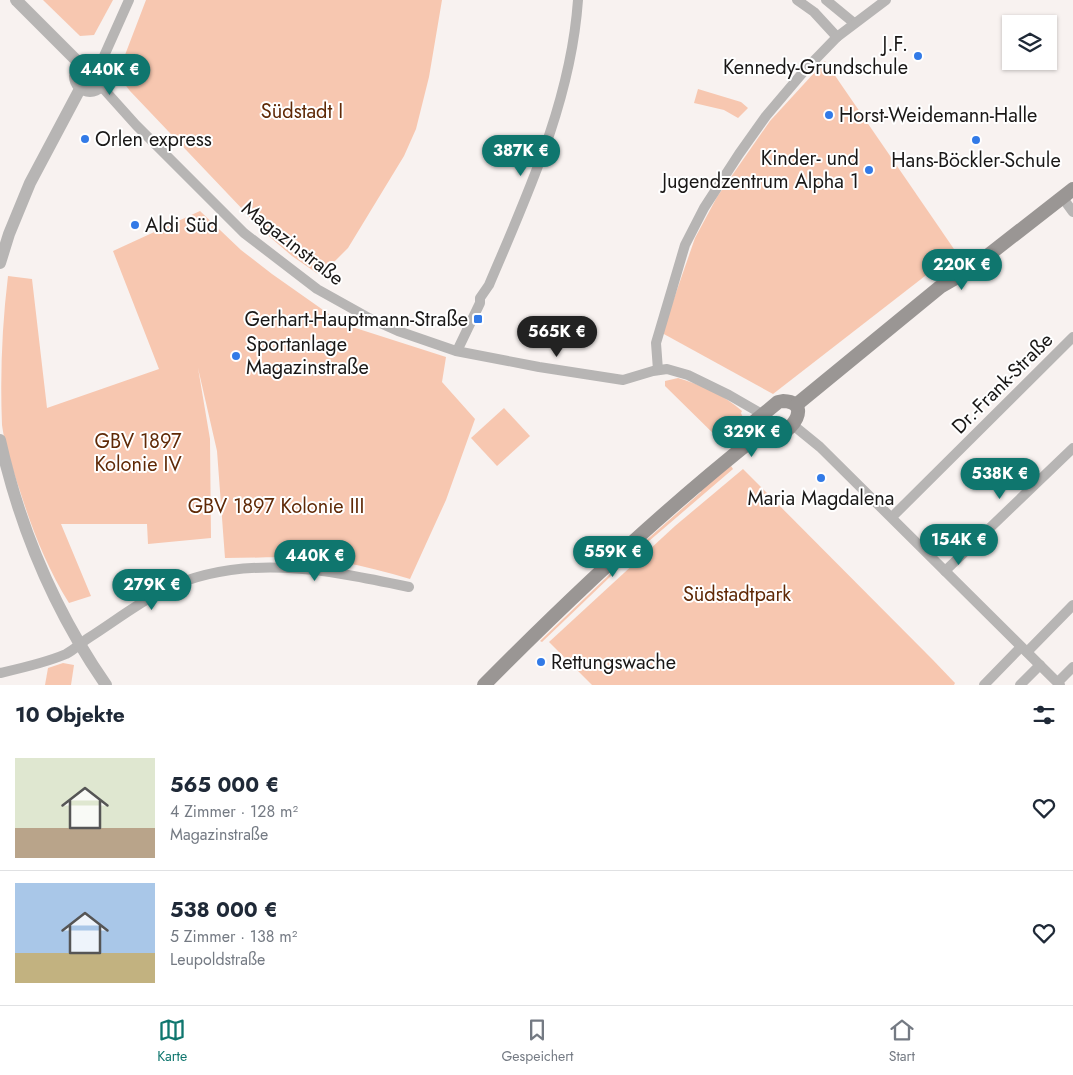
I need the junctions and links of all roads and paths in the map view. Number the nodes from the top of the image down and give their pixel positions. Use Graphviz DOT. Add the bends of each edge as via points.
graph roads {
  1 [pos="16,0"];
  2 [pos="129,0"];
  3 [pos="578,0"];
  4 [pos="797,0"];
  5 [pos="826,0"];
  6 [pos="886,0"];
  7 [pos="854,23"];
  8 [pos="837,37"];
  9 [pos="100,64"];
  10 [pos="80,65"];
  11 [pos="101,86"];
  12 [pos="81,87"];
  13 [pos="1067,193"];
  14 [pos="1073,212"];
  15 [pos="0,263"];
  16 [pos="1073,337"];
  17 [pos="457,351"];
  18 [pos="658,370"];
  19 [pos="796,405"];
  20 [pos="762,414"];
  21 [pos="792,425"];
  22 [pos="756,437"];
  23 [pos="0,440"];
  24 [pos="1073,448"];
  25 [pos="892,518"];
  26 [pos="946,571"];
  27 [pos="409,586"];
  28 [pos="1073,605"];
  29 [pos="79,644"];
  30 [pos="1024,649"];
  31 [pos="1040,666"];
  32 [pos="1073,667"];
  33 [pos="0,673"];
  34 [pos="1059,684"];
  35 [pos="106,685"];
  36 [pos="484,685"];
  37 [pos="984,685"];
  38 [pos="1020,685"];
  1 -- 10 [label="street"];
  2 -- 9 [label="street"];
  3 -- 17 [label="street" via="567,73 550,132 530,190"];
  4 -- 8 [label="street" via="814,12"];
  5 -- 7 [label="street"];
  6 -- 7 [label="street"];
  7 -- 8 [label="street"];
  8 -- 18 [label="street" via="766,116 704,208 685,246 656,343"];
  9 -- 10 [label="street" via="90,61"];
  9 -- 11 [label="street" via="105,77"];
  10 -- 12 [label="street" via="76,74"];
  11 -- 12 [label="street" via="89,90"];
  11 -- 17 [label="street, Magazinstraße" via="244,233 317,290 398,331"];
  12 -- 15 [label="street" via="30,183"];
  13 -- 14 [label="street"];
  13 -- 19 [label="main road" via="968,271 940,287"];
  16 -- 25 [label="street, Dr.-Frank-Straße"];
  17 -- 18 [label="street, Magazinstraße" via="623,380"];
  18 -- 20 [label="street, Magazinstraße" via="688,375"];
  19 -- 20 [label="main road" via="778,402"];
  19 -- 21 [label="main road" via="799,414"];
  20 -- 22 [label="main road" via="753,425"];
  21 -- 22 [label="main road" via="771,440 763,441"];
  21 -- 25 [label="street" via="820,447"];
  22 -- 36 [label="main road" via="664,512"];
  23 -- 29 [label="street" via="30,542"];
  24 -- 26 [label="street"];
  25 -- 26 [label="street"];
  26 -- 30 [label="street"];
  27 -- 29 [label="street" via="311,569 222,571 164,590"];
  28 -- 30 [label="street"];
  29 -- 33 [label="street" via="66,654"];
  29 -- 35 [label="street"];
  30 -- 31 [label="street"];
  30 -- 37 [label="street"];
  31 -- 34 [label="street"];
  31 -- 38 [label="street"];
  32 -- 34 [label="street"];
}
